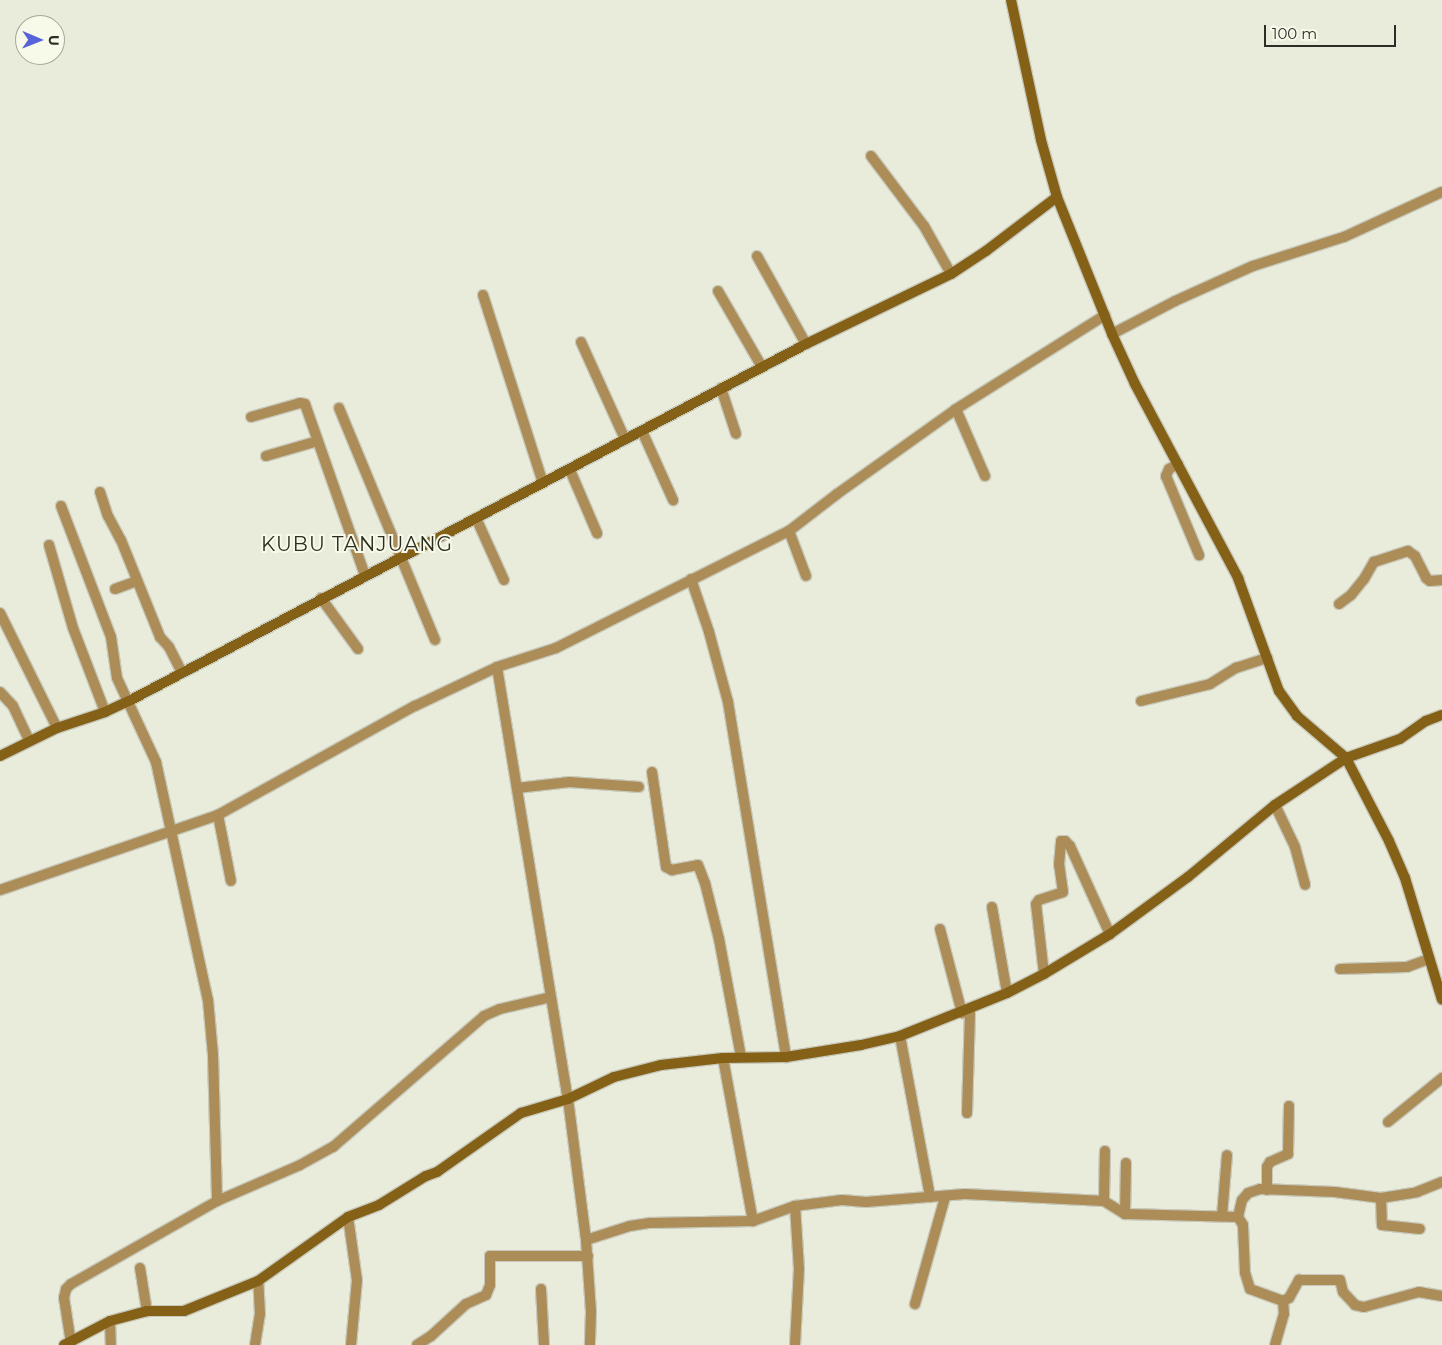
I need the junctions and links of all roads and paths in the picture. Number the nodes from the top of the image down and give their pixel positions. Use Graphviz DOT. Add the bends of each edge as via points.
graph roads {
  1 [pos="1011,0"];
  2 [pos="871,156"];
  3 [pos="1442,192"];
  4 [pos="1057,198"];
  5 [pos="757,256"];
  6 [pos="951,274"];
  7 [pos="718,292"];
  8 [pos="483,295"];
  9 [pos="1105,315"];
  10 [pos="1112,334"];
  11 [pos="581,342"];
  12 [pos="806,344"];
  13 [pos="762,367"];
  14 [pos="722,388"];
  15 [pos="339,408"];
  16 [pos="956,409"];
  17 [pos="251,417"];
  18 [pos="642,431"];
  19 [pos="736,434"];
  20 [pos="625,439"];
  21 [pos="318,440"];
  22 [pos="266,456"];
  23 [pos="1178,464"];
  24 [pos="570,470"];
  25 [pos="985,476"];
  26 [pos="544,483"];
  27 [pos="100,492"];
  28 [pos="673,500"];
  29 [pos="61,506"];
  30 [pos="476,518"];
  31 [pos="790,531"];
  32 [pos="597,533"];
  33 [pos="49,545"];
  34 [pos="1199,555"];
  35 [pos="401,556"];
  36 [pos="365,575"];
  37 [pos="806,576"];
  38 [pos="691,579"];
  39 [pos="504,580"];
  40 [pos="1442,580"];
  41 [pos="137,581"];
  42 [pos="115,589"];
  43 [pos="321,598"];
  44 [pos="1339,604"];
  45 [pos="0,613"];
  46 [pos="435,640"];
  47 [pos="358,649"];
  48 [pos="1267,658"];
  49 [pos="497,667"];
  50 [pos="182,672"];
  51 [pos="0,692"];
  52 [pos="129,701"];
  53 [pos="1141,701"];
  54 [pos="105,712"];
  55 [pos="1442,715"];
  56 [pos="56,728"];
  57 [pos="29,741"];
  58 [pos="0,756"];
  59 [pos="1346,758"];
  60 [pos="652,772"];
  61 [pos="639,787"];
  62 [pos="517,788"];
  63 [pos="1276,805"];
  64 [pos="218,815"];
  65 [pos="171,833"];
  66 [pos="231,881"];
  67 [pos="1305,885"];
  68 [pos="0,890"];
  69 [pos="992,907"];
  70 [pos="940,929"];
  71 [pos="1110,934"];
  72 [pos="1429,958"];
  73 [pos="1340,969"];
  74 [pos="1044,974"];
  75 [pos="1007,993"];
  76 [pos="551,998"];
  77 [pos="1442,1000"];
  78 [pos="966,1011"];
  79 [pos="900,1036"];
  80 [pos="741,1057"];
  81 [pos="786,1057"];
  82 [pos="723,1058"];
  83 [pos="1442,1078"];
  84 [pos="568,1098"];
  85 [pos="1289,1106"];
  86 [pos="967,1113"];
  87 [pos="1388,1122"];
  88 [pos="1105,1151"];
  89 [pos="1227,1155"];
  90 [pos="1126,1163"];
  91 [pos="1442,1182"];
  92 [pos="1267,1190"];
  93 [pos="930,1197"];
  94 [pos="945,1197"];
  95 [pos="1381,1198"];
  96 [pos="217,1201"];
  97 [pos="1104,1201"];
  98 [pos="795,1206"];
  99 [pos="1125,1214"];
  100 [pos="1222,1216"];
  101 [pos="348,1217"];
  102 [pos="1238,1217"];
  103 [pos="752,1221"];
  104 [pos="1420,1229"];
  105 [pos="586,1240"];
  106 [pos="588,1256"];
  107 [pos="140,1268"];
  108 [pos="258,1281"];
  109 [pos="541,1289"];
  110 [pos="1442,1296"];
  111 [pos="1283,1301"];
  112 [pos="915,1304"];
  113 [pos="147,1311"];
  114 [pos="110,1321"];
  115 [pos="67,1344"];
  116 [pos="111,1345"];
  117 [pos="256,1345"];
  118 [pos="351,1345"];
  119 [pos="417,1345"];
  120 [pos="544,1345"];
  121 [pos="590,1345"];
  122 [pos="795,1345"];
  123 [pos="1275,1345"];
  1 -- 4 [label="street"];
  2 -- 6 [label="street" via="924,226"];
  3 -- 10 [label="street" via="1344,238 1253,266"];
  4 -- 6 [label="street"];
  4 -- 9 [label="street"];
  5 -- 12 [label="street"];
  6 -- 12 [label="street"];
  7 -- 13 [label="street"];
  8 -- 26 [label="street"];
  9 -- 10 [label="street"];
  9 -- 16 [label="street"];
  10 -- 23 [label="street"];
  11 -- 20 [label="street"];
  12 -- 13 [label="street"];
  13 -- 14 [label="street"];
  14 -- 18 [label="street"];
  14 -- 19 [label="street"];
  15 -- 35 [label="street"];
  16 -- 25 [label="street"];
  16 -- 31 [label="street"];
  17 -- 21 [label="street" via="305,404"];
  18 -- 20 [label="street"];
  18 -- 28 [label="street"];
  20 -- 24 [label="street"];
  21 -- 22 [label="street"];
  21 -- 36 [label="street"];
  23 -- 34 [label="street" via="1170,468 1166,476"];
  23 -- 48 [label="street" via="1238,578"];
  24 -- 26 [label="street"];
  24 -- 32 [label="street"];
  26 -- 30 [label="street"];
  27 -- 41 [label="street"];
  29 -- 52 [label="street" via="111,636 117,678"];
  30 -- 35 [label="street"];
  30 -- 39 [label="street"];
  31 -- 37 [label="street"];
  31 -- 38 [label="street"];
  33 -- 54 [label="street" via="70,621"];
  35 -- 36 [label="street"];
  35 -- 46 [label="street"];
  36 -- 43 [label="street"];
  38 -- 49 [label="street" via="556,648"];
  38 -- 81 [label="street" via="728,702"];
  40 -- 44 [label="street" via="1426,578 1415,556 1408,551 1374,562 1351,595"];
  41 -- 42 [label="street"];
  41 -- 50 [label="street" via="160,637"];
  43 -- 47 [label="street"];
  43 -- 50 [label="street"];
  45 -- 56 [label="street"];
  48 -- 53 [label="street" via="1236,668 1210,684"];
  48 -- 59 [label="street" via="1287,704"];
  49 -- 62 [label="street"];
  49 -- 64 [label="street" via="415,706"];
  50 -- 52 [label="street"];
  51 -- 57 [label="street" via="13,706"];
  52 -- 54 [label="street"];
  52 -- 65 [label="street" via="156,762"];
  54 -- 56 [label="street"];
  55 -- 59 [label="street" via="1426,721 1400,739"];
  56 -- 57 [label="street"];
  57 -- 58 [label="street"];
  59 -- 63 [label="street"];
  59 -- 72 [label="street" via="1390,841 1405,878"];
  60 -- 80 [label="street" via="666,867 672,870 698,865 705,883"];
  61 -- 62 [label="street" via="570,782"];
  62 -- 76 [label="street"];
  63 -- 67 [label="street" via="1295,847"];
  63 -- 71 [label="street" via="1188,877"];
  64 -- 65 [label="street"];
  64 -- 66 [label="street"];
  65 -- 68 [label="street"];
  65 -- 96 [label="street" via="208,1000 213,1055"];
  69 -- 75 [label="street"];
  70 -- 78 [label="street"];
  71 -- 74 [label="street"];
  71 -- 74 [label="street" via="1070,846 1061,841 1059,865 1063,892 1036,904"];
  72 -- 73 [label="street" via="1408,967"];
  72 -- 77 [label="street"];
  74 -- 75 [label="street"];
  75 -- 78 [label="street"];
  76 -- 84 [label="street"];
  76 -- 96 [label="street" via="500,1009 484,1016 333,1147"];
  78 -- 79 [label="street"];
  78 -- 86 [label="street"];
  79 -- 81 [label="street"];
  79 -- 93 [label="street"];
  80 -- 81 [label="street"];
  80 -- 82 [label="street"];
  82 -- 84 [label="street" via="661,1065 614,1077"];
  82 -- 103 [label="street"];
  83 -- 87 [label="street"];
  84 -- 101 [label="street" via="521,1113 437,1172 379,1205"];
  84 -- 105 [label="street"];
  85 -- 92 [label="street" via="1288,1154 1270,1162 1267,1167"];
  88 -- 97 [label="street"];
  89 -- 100 [label="street"];
  90 -- 99 [label="street"];
  91 -- 95 [label="street" via="1417,1192"];
  92 -- 95 [label="street" via="1335,1192"];
  92 -- 102 [label="street" via="1248,1193 1242,1200"];
  93 -- 94 [label="street"];
  93 -- 98 [label="street" via="866,1202 842,1200"];
  94 -- 97 [label="street" via="965,1194"];
  94 -- 112 [label="street"];
  95 -- 104 [label="street" via="1382,1225"];
  96 -- 115 [label="street" via="66,1289"];
  97 -- 99 [label="street"];
  98 -- 103 [label="street"];
  98 -- 122 [label="street" via="799,1269"];
  99 -- 100 [label="street"];
  100 -- 102 [label="street"];
  101 -- 108 [label="street"];
  101 -- 118 [label="street" via="357,1280"];
  102 -- 111 [label="street" via="1243,1225 1245,1273 1250,1288"];
  103 -- 105 [label="street" via="650,1223"];
  105 -- 106 [label="street"];
  106 -- 119 [label="street" via="490,1256 490,1285 486,1295 466,1304"];
  106 -- 121 [label="street"];
  107 -- 113 [label="street"];
  108 -- 113 [label="street" via="184,1311"];
  108 -- 117 [label="street" via="260,1314"];
  109 -- 120 [label="street"];
  110 -- 111 [label="street" via="1419,1292 1364,1307 1356,1305 1343,1292 1340,1280 1316,1279 1299,1280 1289,1298"];
  111 -- 123 [label="street" via="1284,1314"];
  113 -- 114 [label="street"];
  114 -- 115 [label="street"];
  114 -- 116 [label="street"];
}
